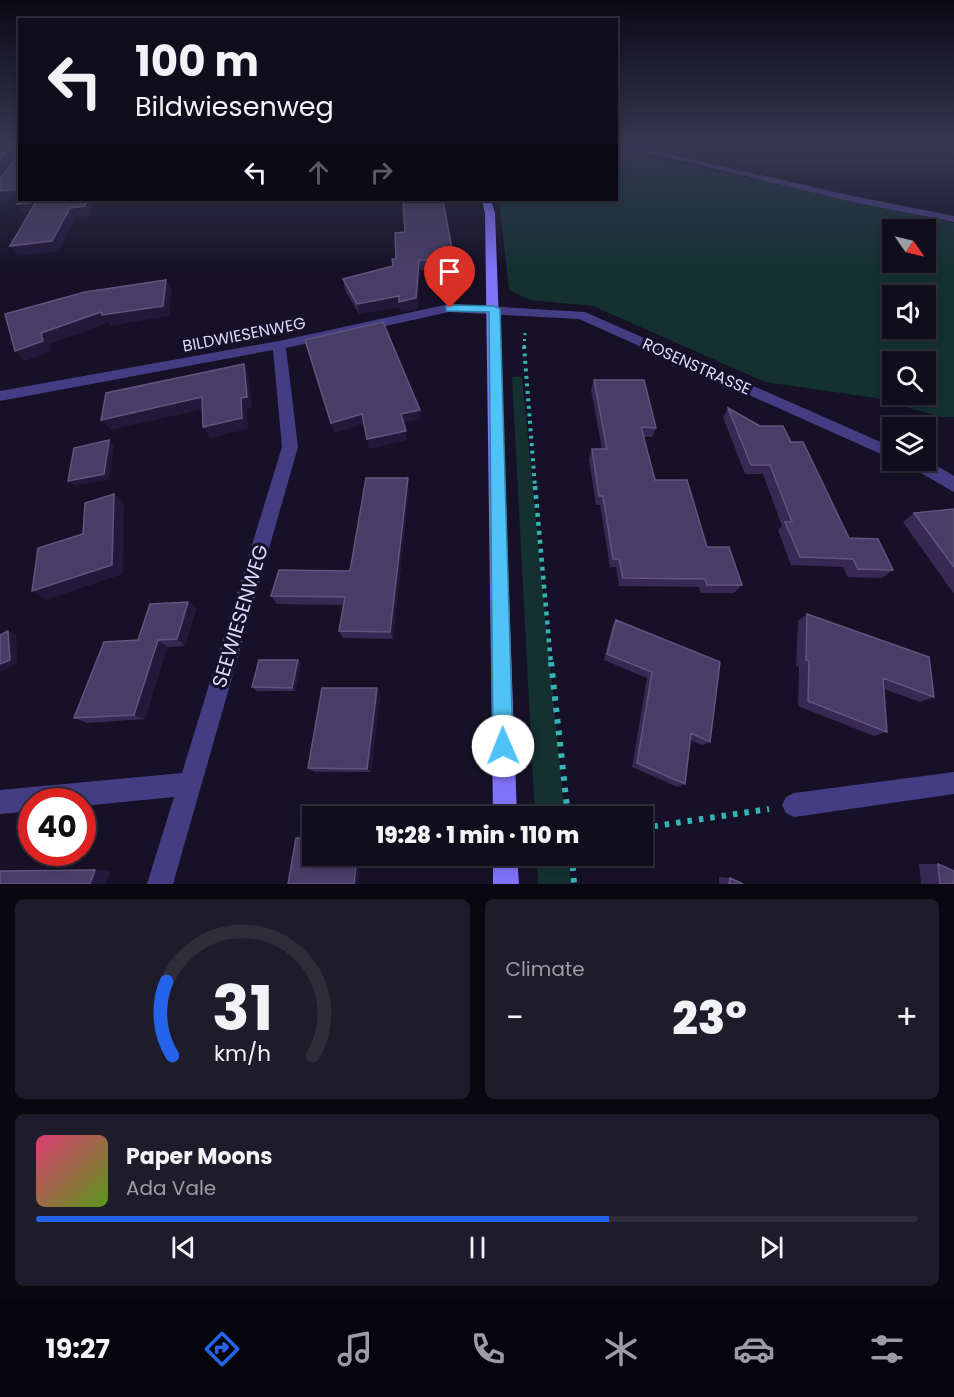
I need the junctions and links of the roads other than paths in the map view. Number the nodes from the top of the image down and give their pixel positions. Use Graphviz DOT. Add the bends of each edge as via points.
graph roads {
  1 [pos="802,187"];
  2 [pos="487,201"];
  3 [pos="954,219"];
  4 [pos="494,309"];
  5 [pos="279,345"];
  6 [pos="0,396"];
  7 [pos="882,449"];
  8 [pos="934,471"];
  9 [pos="954,485"];
  10 [pos="954,783"];
  11 [pos="190,784"];
  12 [pos="0,802"];
  13 [pos="794,805"];
  14 [pos="505,806"];
  15 [pos="505,866"];
  16 [pos="160,884"];
  17 [pos="506,884"];
  1 -- 3 [label="street"];
  2 -- 4 [label="street"];
  4 -- 5 [label="street, BILDWIESENWEG" via="450,308"];
  4 -- 7 [label="street, ROSENSTRASSE" via="580,315"];
  4 -- 14 [label="street"];
  5 -- 6 [label="street, BILDWIESENWEG"];
  5 -- 11 [label="street, SEEWIESENWEG" via="290,447"];
  8 -- 9 [label="street"];
  10 -- 13 [label="street"];
  11 -- 12 [label="street"];
  11 -- 16 [label="street, SEEWIESENWEG"];
  15 -- 17 [label="street"];
}
